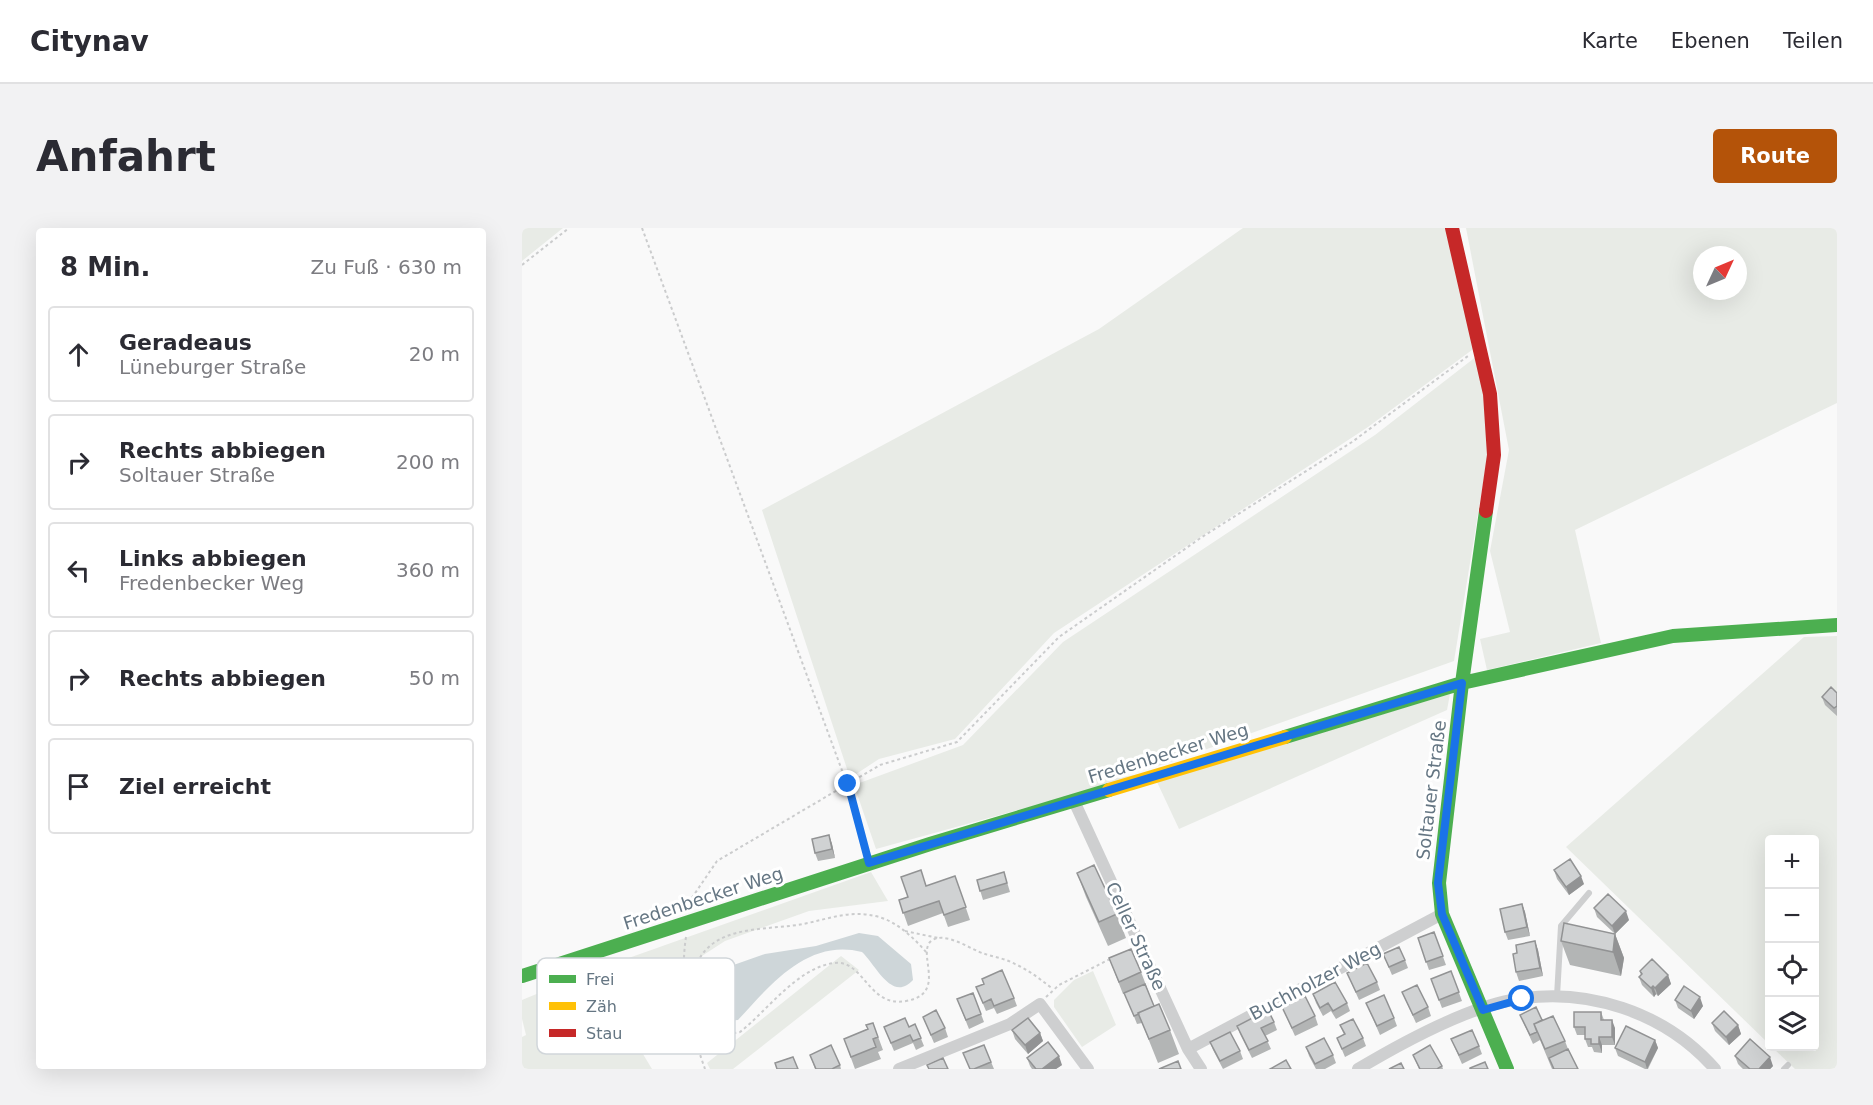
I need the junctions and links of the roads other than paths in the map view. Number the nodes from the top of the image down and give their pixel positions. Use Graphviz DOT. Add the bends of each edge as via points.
graph roads {
  1 [pos="1452,228"];
  2 [pos="1837,626"];
  3 [pos="1462,683"];
  4 [pos="1074,801"];
  5 [pos="1589,893"];
  6 [pos="1442,914"];
  7 [pos="578,958"];
  8 [pos="537,971"];
  9 [pos="522,976"];
  10 [pos="1557,996"];
  11 [pos="1483,1010"];
  12 [pos="1188,1049"];
  13 [pos="899,1069"];
  14 [pos="1088,1069"];
  15 [pos="1201,1069"];
  16 [pos="1358,1069"];
  17 [pos="1507,1069"];
  18 [pos="1715,1069"];
  1 -- 3 [label="street, Soltauer Straße" via="1490,394 1494,455"];
  2 -- 3 [label="street, Fredenbecker Weg" via="1673,636"];
  3 -- 4 [label="street, Fredenbecker Weg"];
  3 -- 6 [label="street, Soltauer Straße" via="1438,883"];
  4 -- 7 [label="street, Fredenbecker Weg"];
  4 -- 12 [label="street, Celler Straße"];
  5 -- 10 [label="lane" via="1561,926"];
  6 -- 11 [label="street, Soltauer Straße"];
  6 -- 12 [label="street, Buchholzer Weg"];
  8 -- 9 [label="street, Fredenbecker Weg"];
  10 -- 11 [label="street" via="1510,1000"];
  10 -- 18 [label="street" via="1604,1002 1651,1019 1694,1048"];
  11 -- 16 [label="street" via="1430,1031"];
  11 -- 17 [label="street, Soltauer Straße"];
  12 -- 15 [label="street, Celler Straße"];
  13 -- 14 [label="street" via="1010,1024 1040,1004"];
}
